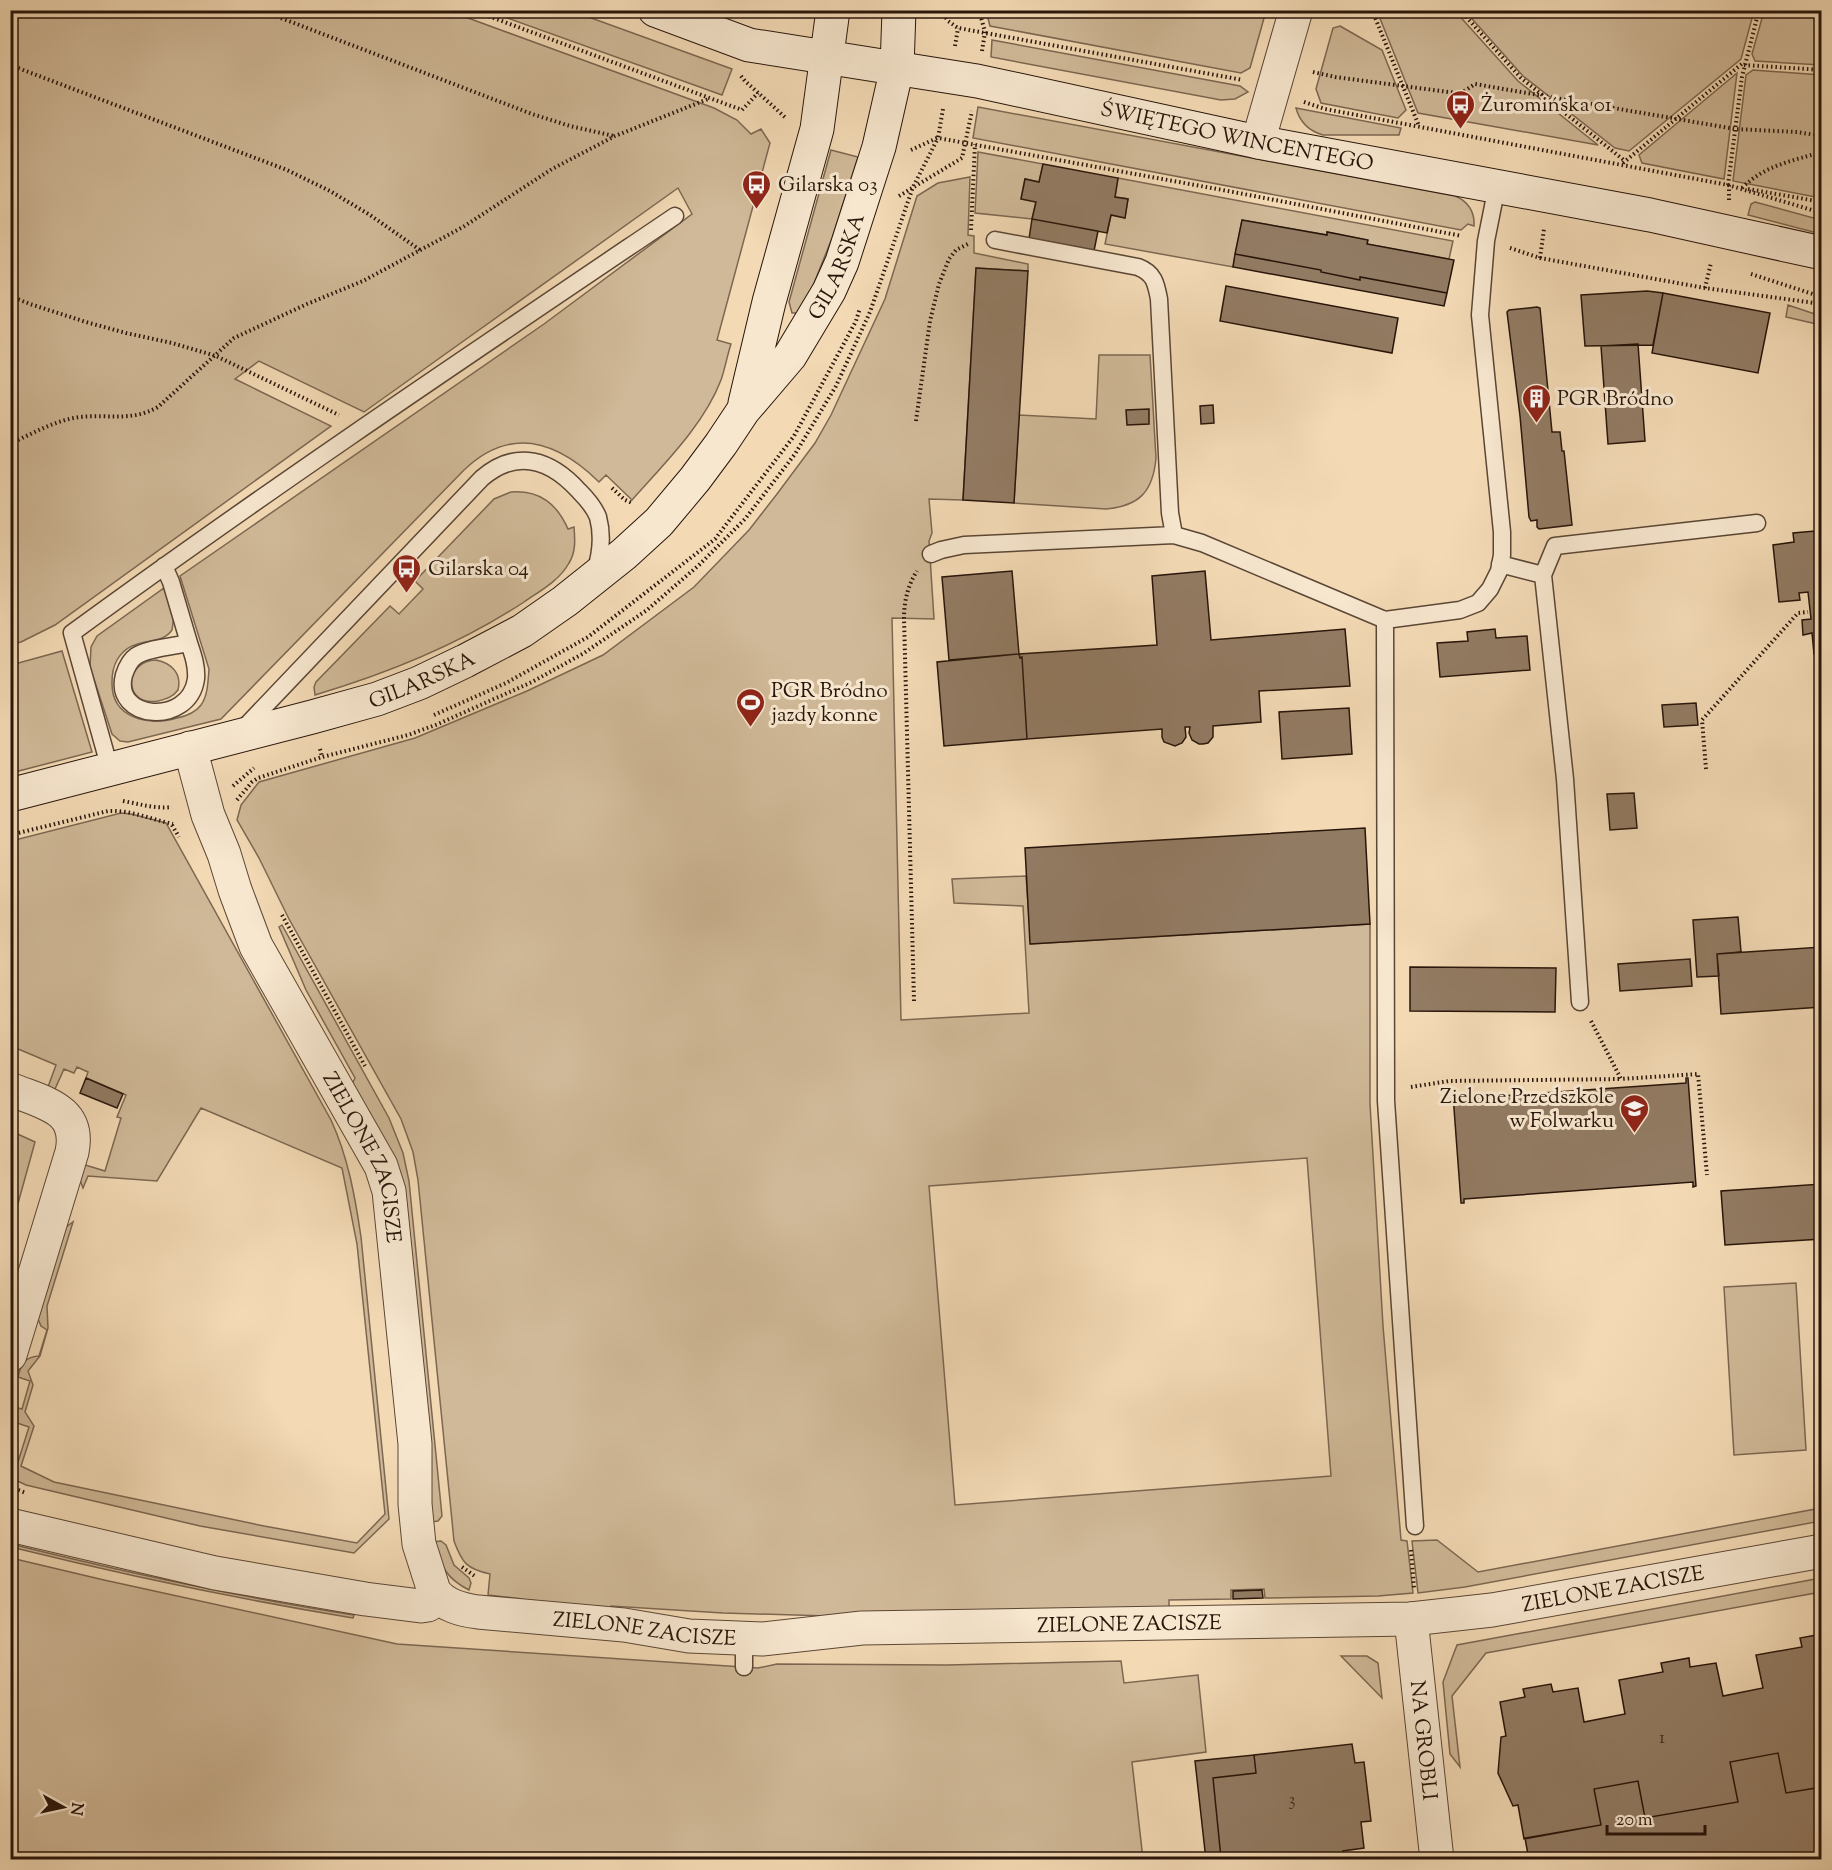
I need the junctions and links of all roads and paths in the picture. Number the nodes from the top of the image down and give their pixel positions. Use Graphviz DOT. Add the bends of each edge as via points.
graph roads {
  1 [pos="260,10"];
  2 [pos="472,10"];
  3 [pos="655,10"];
  4 [pos="832,10"];
  5 [pos="899,10"];
  6 [pos="941,10"];
  7 [pos="1296,10"];
  8 [pos="1372,10"];
  9 [pos="1460,10"];
  10 [pos="1759,10"];
  11 [pos="981,12"];
  12 [pos="985,32"];
  13 [pos="749,45"];
  14 [pos="982,55"];
  15 [pos="826,57"];
  16 [pos="1744,63"];
  17 [pos="10,65"];
  18 [pos="897,68"];
  19 [pos="1821,70"];
  20 [pos="1313,72"];
  21 [pos="1403,87"];
  22 [pos="1274,90"];
  23 [pos="758,93"];
  24 [pos="1541,94"];
  25 [pos="708,99"];
  26 [pos="973,108"];
  27 [pos="1675,119"];
  28 [pos="789,121"];
  29 [pos="1420,126"];
  30 [pos="1735,129"];
  31 [pos="615,136"];
  32 [pos="1821,136"];
  33 [pos="938,138"];
  34 [pos="966,142"];
  35 [pos="1258,142"];
  36 [pos="975,144"];
  37 [pos="1821,152"];
  38 [pos="1623,163"];
  39 [pos="1728,185"];
  40 [pos="1497,186"];
  41 [pos="913,187"];
  42 [pos="1742,188"];
  43 [pos="1821,202"];
  44 [pos="896,204"];
  45 [pos="1729,210"];
  46 [pos="1821,213"];
  47 [pos="675,216"];
  48 [pos="1555,231"];
  49 [pos="995,240"];
  50 [pos="1486,241"];
  51 [pos="420,250"];
  52 [pos="1821,253"];
  53 [pos="1540,258"];
  54 [pos="1711,260"];
  55 [pos="1744,271"];
  56 [pos="1705,288"];
  57 [pos="11,297"];
  58 [pos="1821,297"];
  59 [pos="1821,304"];
  60 [pos="216,356"];
  61 [pos="743,411"];
  62 [pos="916,421"];
  63 [pos="363,426"];
  64 [pos="10,444"];
  65 [pos="589,501"];
  66 [pos="637,502"];
  67 [pos="1757,523"];
  68 [pos="1174,535"];
  69 [pos="931,554"];
  70 [pos="1500,564"];
  71 [pos="164,566"];
  72 [pos="1543,575"];
  73 [pos="593,579"];
  74 [pos="1808,612"];
  75 [pos="1385,620"];
  76 [pos="189,643"];
  77 [pos="312,717"];
  78 [pos="236,736"];
  79 [pos="190,748"];
  80 [pos="322,757"];
  81 [pos="110,769"];
  82 [pos="1706,769"];
  83 [pos="10,795"];
  84 [pos="208,815"];
  85 [pos="172,825"];
  86 [pos="10,835"];
  87 [pos="184,847"];
  88 [pos="914,1001"];
  89 [pos="1580,1002"];
  90 [pos="1606,1048"];
  91 [pos="1621,1079"];
  92 [pos="1412,1087"];
  93 [pos="10,1089"];
  94 [pos="1707,1175"];
  95 [pos="10,1355"];
  96 [pos="10,1525"];
  97 [pos="1415,1527"];
  98 [pos="1821,1551"];
  99 [pos="437,1596"];
  100 [pos="1413,1608"];
  101 [pos="1437,1860"];
  1 -- 31 [label="path" via="532,114"];
  2 -- 25 [label="path"];
  3 -- 13 [label="street, ŚWIĘTEGO WINCENTEGO"];
  4 -- 15 [label="street, GILARSKA"];
  5 -- 18 [label="street, GILARSKA"];
  6 -- 12 [label="path" via="955,26"];
  7 -- 22 [label="street"];
  8 -- 21 [label="path"];
  9 -- 24 [label="path" via="1521,78"];
  10 -- 16 [label="path"];
  11 -- 12 [label="path"];
  12 -- 14 [label="path"];
  12 -- 22 [label="path" via="1252,82"];
  13 -- 15 [label="street, ŚWIĘTEGO WINCENTEGO"];
  13 -- 23 [label="path" via="740,74"];
  15 -- 18 [label="street, ŚWIĘTEGO WINCENTEGO"];
  15 -- 61 [label="street, GILARSKA" via="817,129"];
  16 -- 19 [label="path"];
  16 -- 27 [label="path"];
  16 -- 30 [label="path"];
  17 -- 51 [label="path" via="287,170 360,209"];
  18 -- 35 [label="street, ŚWIĘTEGO WINCENTEGO" via="999,85"];
  18 -- 61 [label="street, GILARSKA" via="879,147 830,291 790,356"];
  20 -- 21 [label="path"];
  21 -- 24 [label="path" via="1459,93 1475,84"];
  21 -- 29 [label="path"];
  22 -- 29 [label="path" via="1325,109"];
  22 -- 35 [label="street"];
  23 -- 25 [label="path" via="742,110"];
  23 -- 28 [label="path"];
  24 -- 27 [label="path"];
  24 -- 38 [label="path"];
  25 -- 31 [label="path"];
  26 -- 34 [label="path"];
  27 -- 30 [label="path"];
  27 -- 38 [label="path"];
  29 -- 38 [label="path"];
  30 -- 32 [label="path"];
  30 -- 39 [label="path"];
  31 -- 51 [label="path" via="552,169"];
  33 -- 41 [label="path"];
  34 -- 36 [label="path"];
  34 -- 41 [label="path" via="962,158"];
  35 -- 40 [label="street, ŚWIĘTEGO WINCENTEGO"];
  36 -- 49 [label="path" via="971,233"];
  36 -- 50 [label="path"];
  37 -- 42 [label="path" via="1764,170"];
  38 -- 39 [label="path"];
  39 -- 42 [label="path"];
  39 -- 45 [label="path"];
  39 -- 46 [label="path"];
  40 -- 50 [label="lane"];
  40 -- 52 [label="street, ŚWIĘTEGO WINCENTEGO"];
  41 -- 44 [label="path" via="898,196"];
  41 -- 80 [label="path" via="870,312 836,386 795,454 745,519 699,565 647,610 584,653 532,682 408,735"];
  42 -- 43 [label="path"];
  47 -- 63 [label="lane"];
  48 -- 53 [label="path" via="1543,229"];
  49 -- 62 [label="path" via="965,244 943,270 930,321"];
  49 -- 68 [label="lane" via="1138,267 1154,279 1159,299"];
  50 -- 53 [label="path"];
  50 -- 70 [label="lane" via="1480,315 1502,532"];
  51 -- 60 [label="path" via="363,281 234,338"];
  53 -- 56 [label="path"];
  54 -- 56 [label="path"];
  55 -- 58 [label="path"];
  56 -- 59 [label="path"];
  57 -- 60 [label="path"];
  60 -- 63 [label="path"];
  60 -- 64 [label="path" via="145,414 66,420"];
  61 -- 73 [label="street, GILARSKA" via="722,444 659,522"];
  63 -- 71 [label="lane"];
  65 -- 66 [label="path" via="608,484 627,502"];
  65 -- 73 [label="lane" via="601,533"];
  65 -- 78 [label="lane" via="557,471 534,461 510,462 494,469"];
  67 -- 72 [label="lane" via="1555,546"];
  68 -- 69 [label="lane" via="964,545"];
  68 -- 75 [label="lane" via="1202,543"];
  69 -- 88 [label="path" via="914,576 904,605"];
  70 -- 72 [label="lane"];
  70 -- 75 [label="lane" via="1490,589 1478,603 1460,610"];
  71 -- 76 [label="lane"];
  71 -- 81 [label="lane" via="72,633"];
  72 -- 89 [label="lane" via="1565,779"];
  73 -- 77 [label="street, GILARSKA" via="522,631 465,661 377,699"];
  74 -- 82 [label="path" via="1798,612 1702,720"];
  75 -- 97 [label="lane" via="1386,1101"];
  76 -- 76 [label="lane" via="135,656 123,678 126,699 152,712 185,702 196,678"];
  77 -- 78 [label="street, GILARSKA"];
  77 -- 80 [label="path"];
  78 -- 79 [label="street, GILARSKA"];
  79 -- 81 [label="street, GILARSKA"];
  79 -- 84 [label="street, ZIELONE ZACISZE"];
  80 -- 84 [label="path" via="258,778 228,809"];
  81 -- 83 [label="street, GILARSKA"];
  84 -- 85 [label="path"];
  84 -- 99 [label="street, ZIELONE ZACISZE" via="256,946 381,1166 389,1191 415,1444 414,1495 419,1544"];
  85 -- 86 [label="path" via="134,813 108,810"];
  85 -- 87 [label="path"];
  90 -- 91 [label="path"];
  91 -- 92 [label="path" via="1449,1082"];
  91 -- 94 [label="path" via="1698,1074"];
  93 -- 95 [label="street" via="60,1111 71,1123 74,1137"];
  96 -- 99 [label="street" via="215,1573 365,1599 421,1606"];
  97 -- 100 [label="path" via="1410,1541"];
  98 -- 100 [label="street, ZIELONE ZACISZE" via="1492,1610"];
  99 -- 100 [label="street, ZIELONE ZACISZE" via="470,1611 624,1625 689,1636 744,1653 776,1638 862,1628"];
  100 -- 101 [label="street, NA GROBLI"];
}
